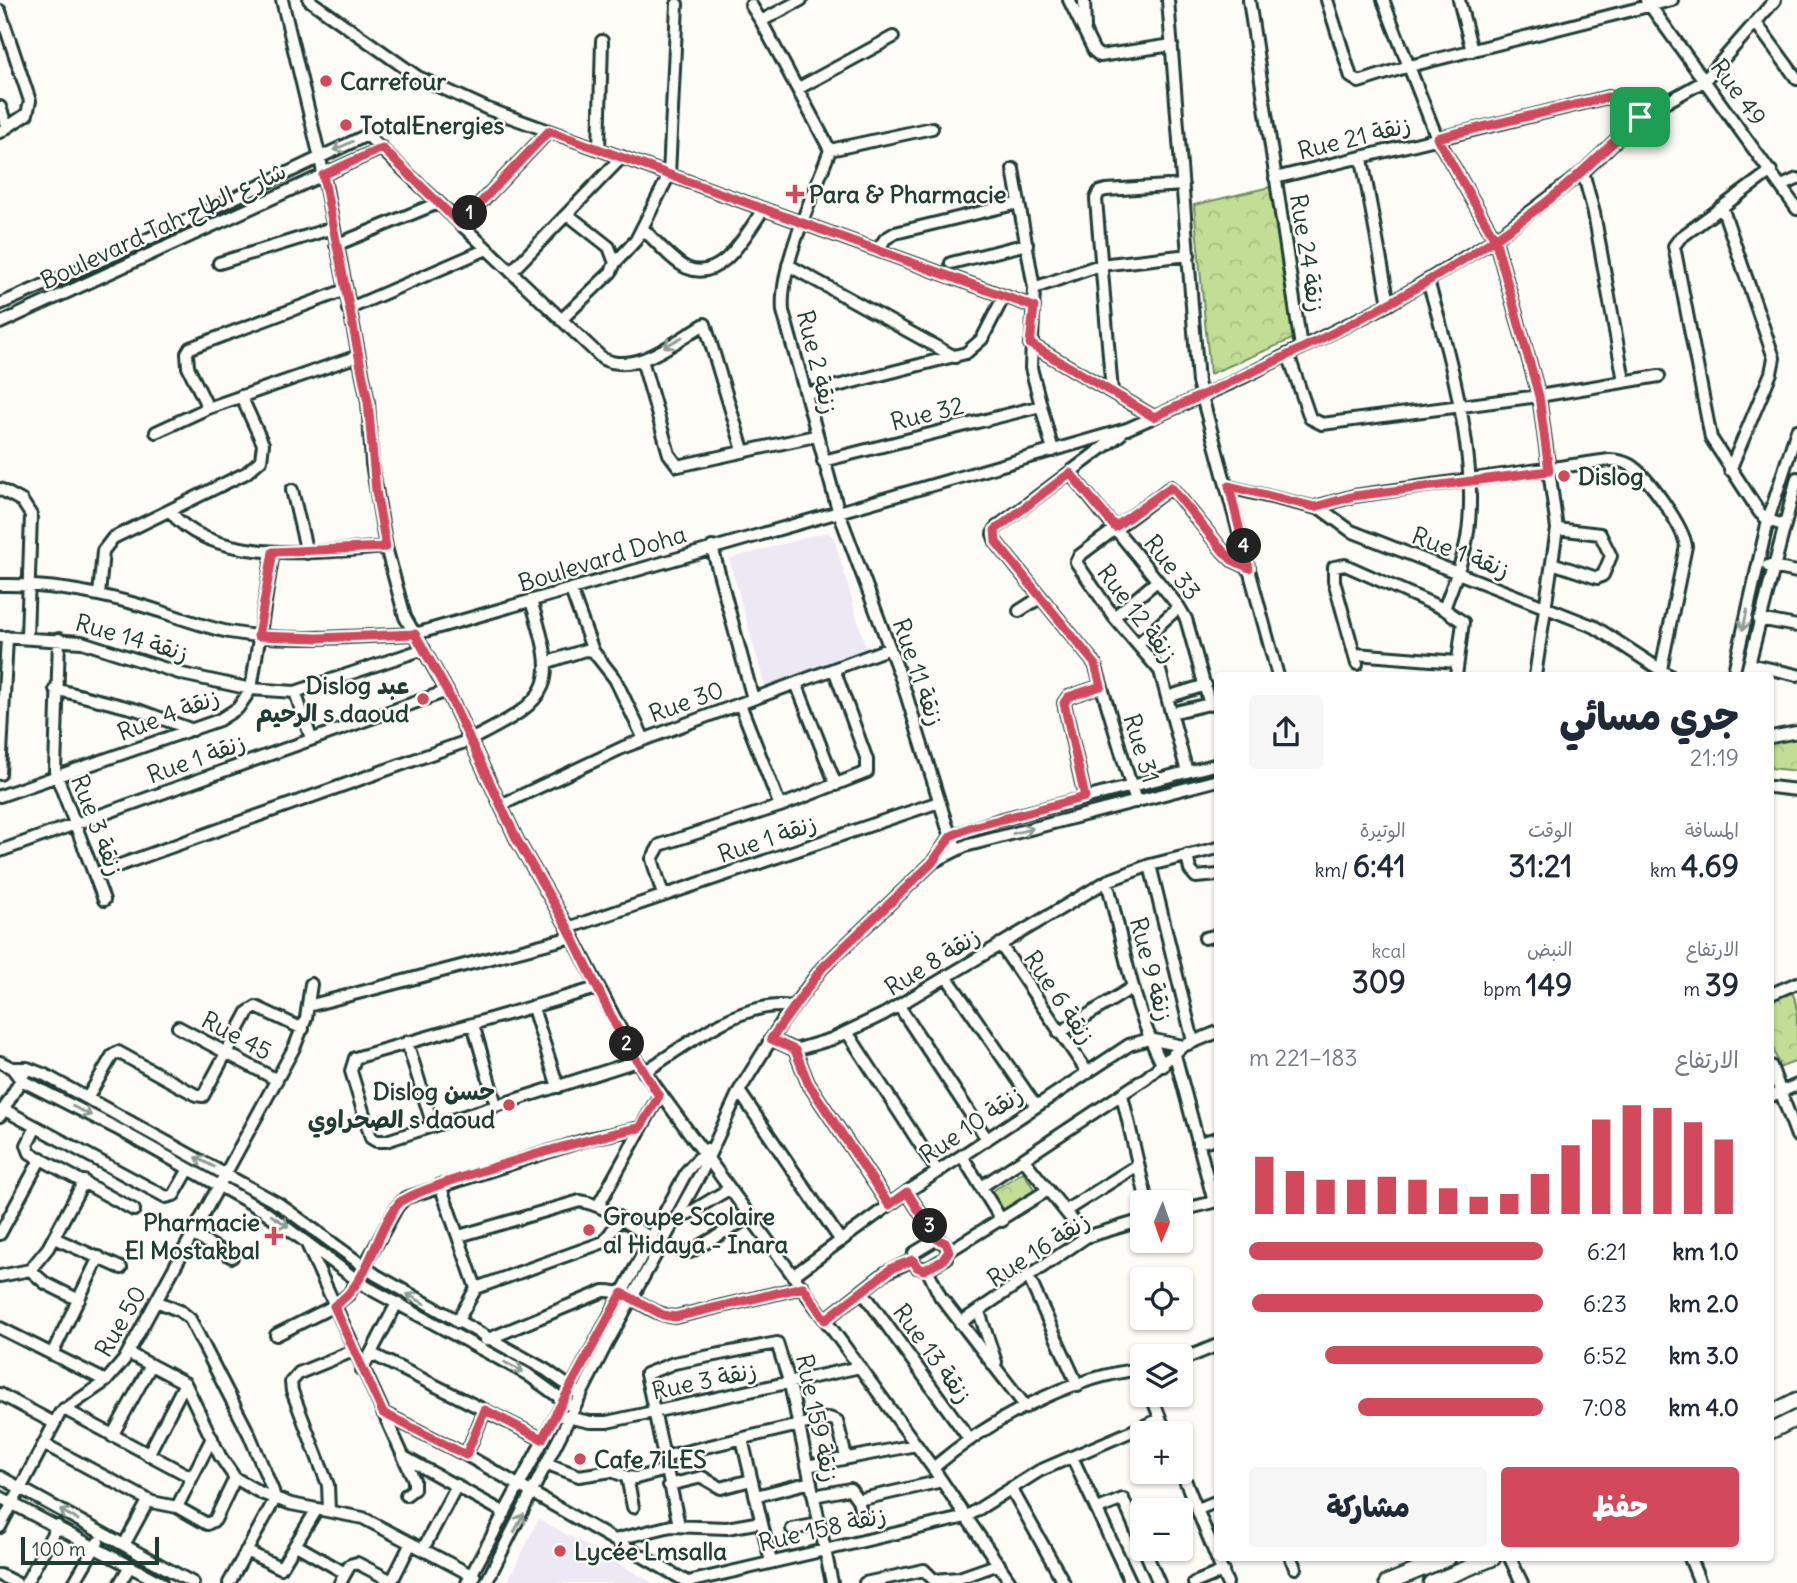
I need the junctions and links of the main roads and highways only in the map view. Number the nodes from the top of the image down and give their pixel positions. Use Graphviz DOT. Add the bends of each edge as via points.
graph roads {
  1 [pos="1797,1400"];
  2 [pos="1774,1412"];
  3 [pos="1797,1418"];
  4 [pos="1774,1430"];
  5 [pos="1436,1561"];
  6 [pos="1486,1561"];
  7 [pos="1387,1583"];
  8 [pos="1431,1583"];
  1 -- 2 [label="main road"];
  3 -- 4 [label="main road"];
  5 -- 7 [label="main road"];
  6 -- 8 [label="main road"];
}
